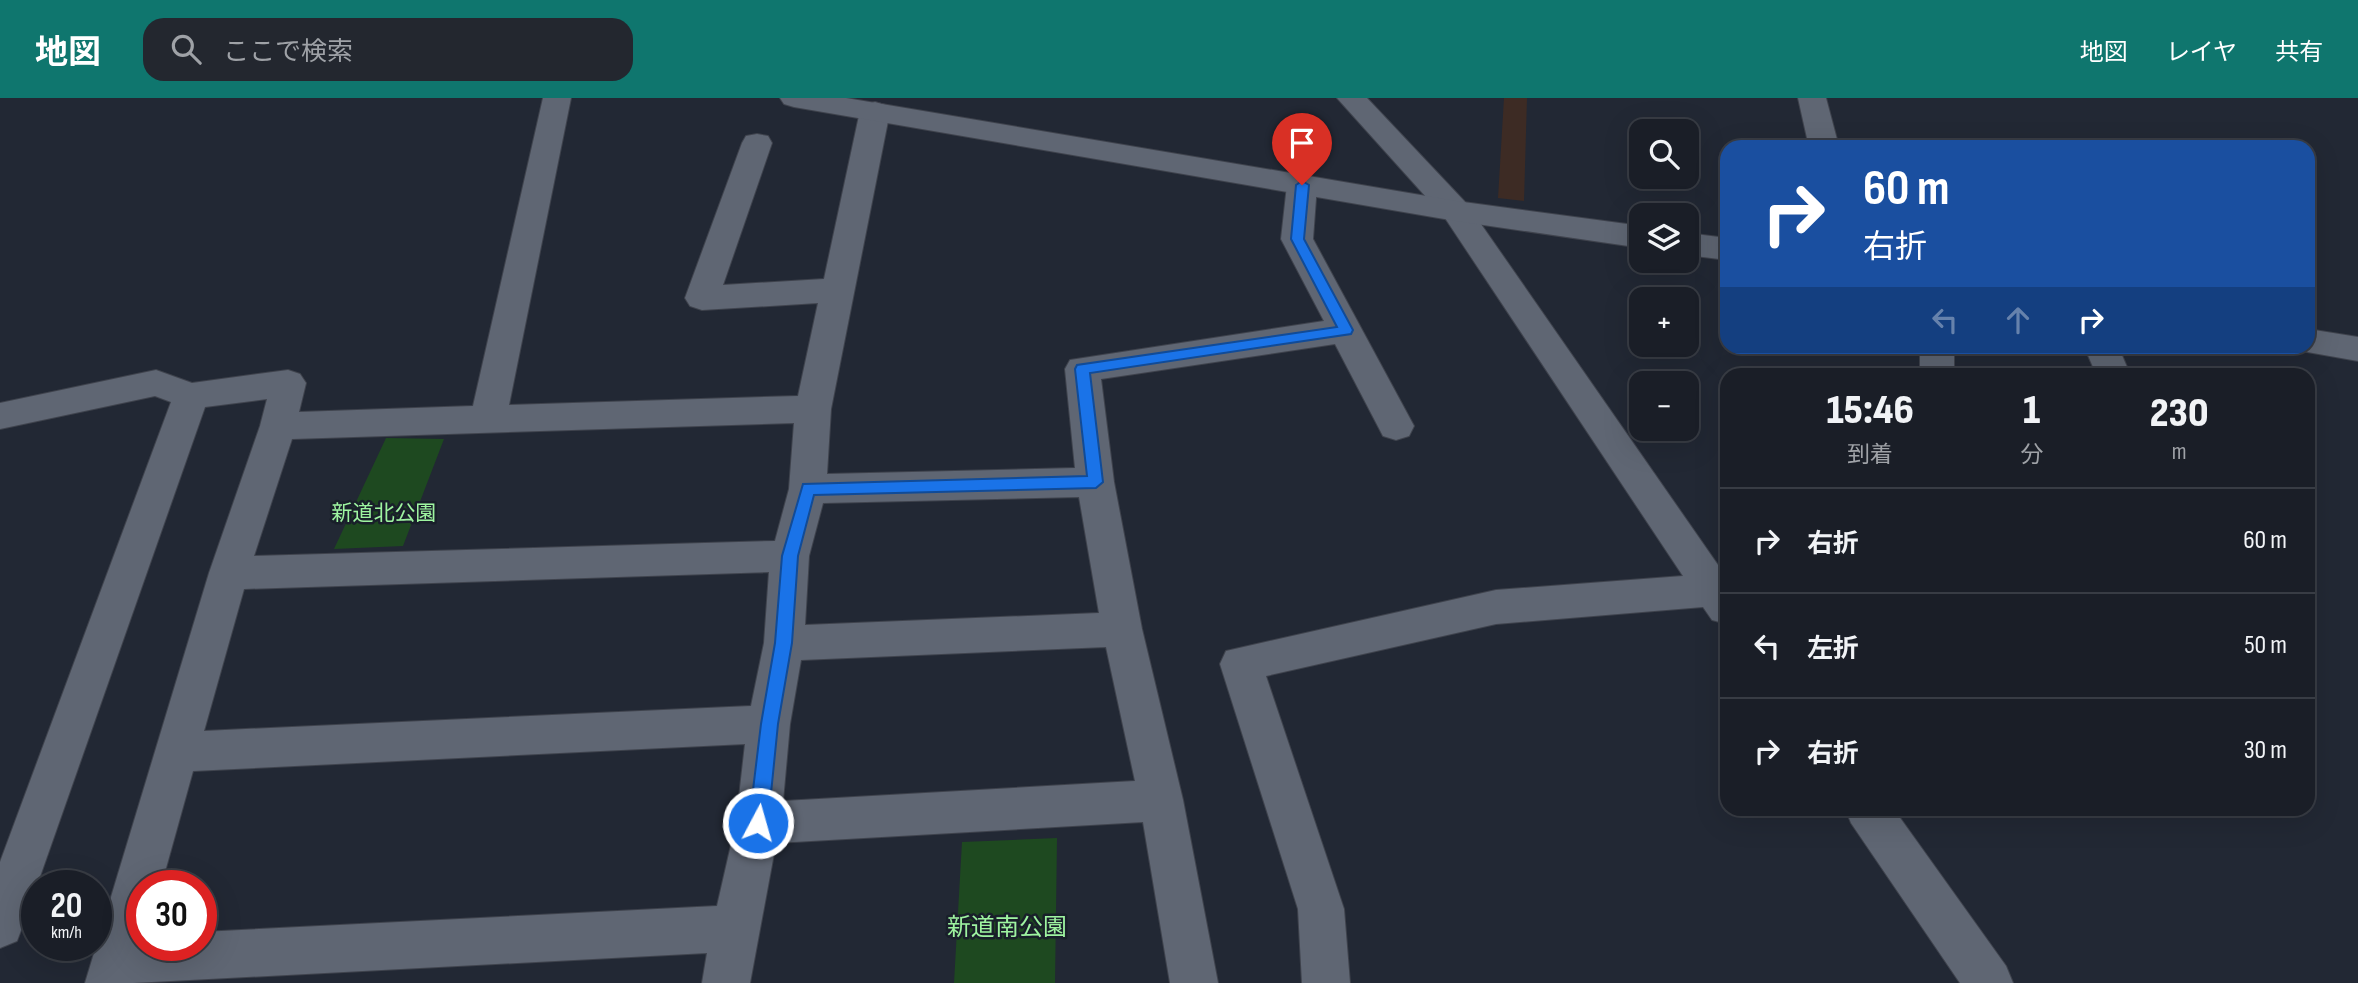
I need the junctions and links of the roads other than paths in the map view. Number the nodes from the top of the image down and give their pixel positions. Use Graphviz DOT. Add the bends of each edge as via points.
graph roads {
  1 [pos="557,98"];
  2 [pos="794,98"];
  3 [pos="1351,98"];
  4 [pos="1812,98"];
  5 [pos="875,111"];
  6 [pos="1822,140"];
  7 [pos="757,143"];
  8 [pos="1302,185"];
  9 [pos="1456,212"];
  10 [pos="1629,235"];
  11 [pos="1699,246"];
  12 [pos="1720,248"];
  13 [pos="838,289"];
  14 [pos="1346,330"];
  15 [pos="2315,342"];
  16 [pos="2358,349"];
  17 [pos="191,396"];
  18 [pos="813,409"];
  19 [pos="0,416"];
  20 [pos="488,419"];
  21 [pos="278,426"];
  22 [pos="1396,426"];
  23 [pos="1096,482"];
  24 [pos="808,489"];
  25 [pos="790,556"];
  26 [pos="229,573"];
  27 [pos="1720,600"];
  28 [pos="1122,629"];
  29 [pos="784,643"];
  30 [pos="769,724"];
  31 [pos="178,752"];
  32 [pos="1161,800"];
  33 [pos="1873,816"];
  34 [pos="758,823"];
  35 [pos="0,925"];
  36 [pos="735,928"];
  37 [pos="113,971"];
  38 [pos="726,983"];
  39 [pos="1194,983"];
  40 [pos="1326,983"];
  41 [pos="1989,983"];
  1 -- 20 [label="street"];
  2 -- 5 [label="street"];
  3 -- 9 [label="street"];
  4 -- 6 [label="street"];
  5 -- 8 [label="street"];
  5 -- 13 [label="street"];
  7 -- 13 [label="street" via="702,298"];
  8 -- 9 [label="street"];
  8 -- 14 [label="street" via="1297,239"];
  9 -- 10 [label="street"];
  9 -- 27 [label="street"];
  11 -- 12 [label="street"];
  13 -- 18 [label="street"];
  14 -- 22 [label="street"];
  14 -- 23 [label="street" via="1082,369"];
  15 -- 16 [label="street"];
  17 -- 19 [label="street" via="156,383"];
  17 -- 21 [label="street" via="288,383"];
  17 -- 35 [label="street"];
  18 -- 20 [label="street"];
  18 -- 24 [label="street"];
  20 -- 21 [label="street"];
  21 -- 26 [label="street"];
  23 -- 24 [label="street"];
  23 -- 28 [label="street"];
  24 -- 25 [label="street"];
  25 -- 26 [label="street"];
  25 -- 29 [label="street"];
  26 -- 31 [label="street"];
  27 -- 40 [label="street" via="1496,607 1241,664 1321,909"];
  28 -- 29 [label="street"];
  28 -- 32 [label="street"];
  29 -- 30 [label="street"];
  30 -- 31 [label="street"];
  30 -- 34 [label="street"];
  31 -- 37 [label="street"];
  32 -- 34 [label="street"];
  32 -- 39 [label="street"];
  33 -- 41 [label="street"];
  34 -- 36 [label="street"];
  36 -- 37 [label="street"];
  36 -- 38 [label="street"];
}
